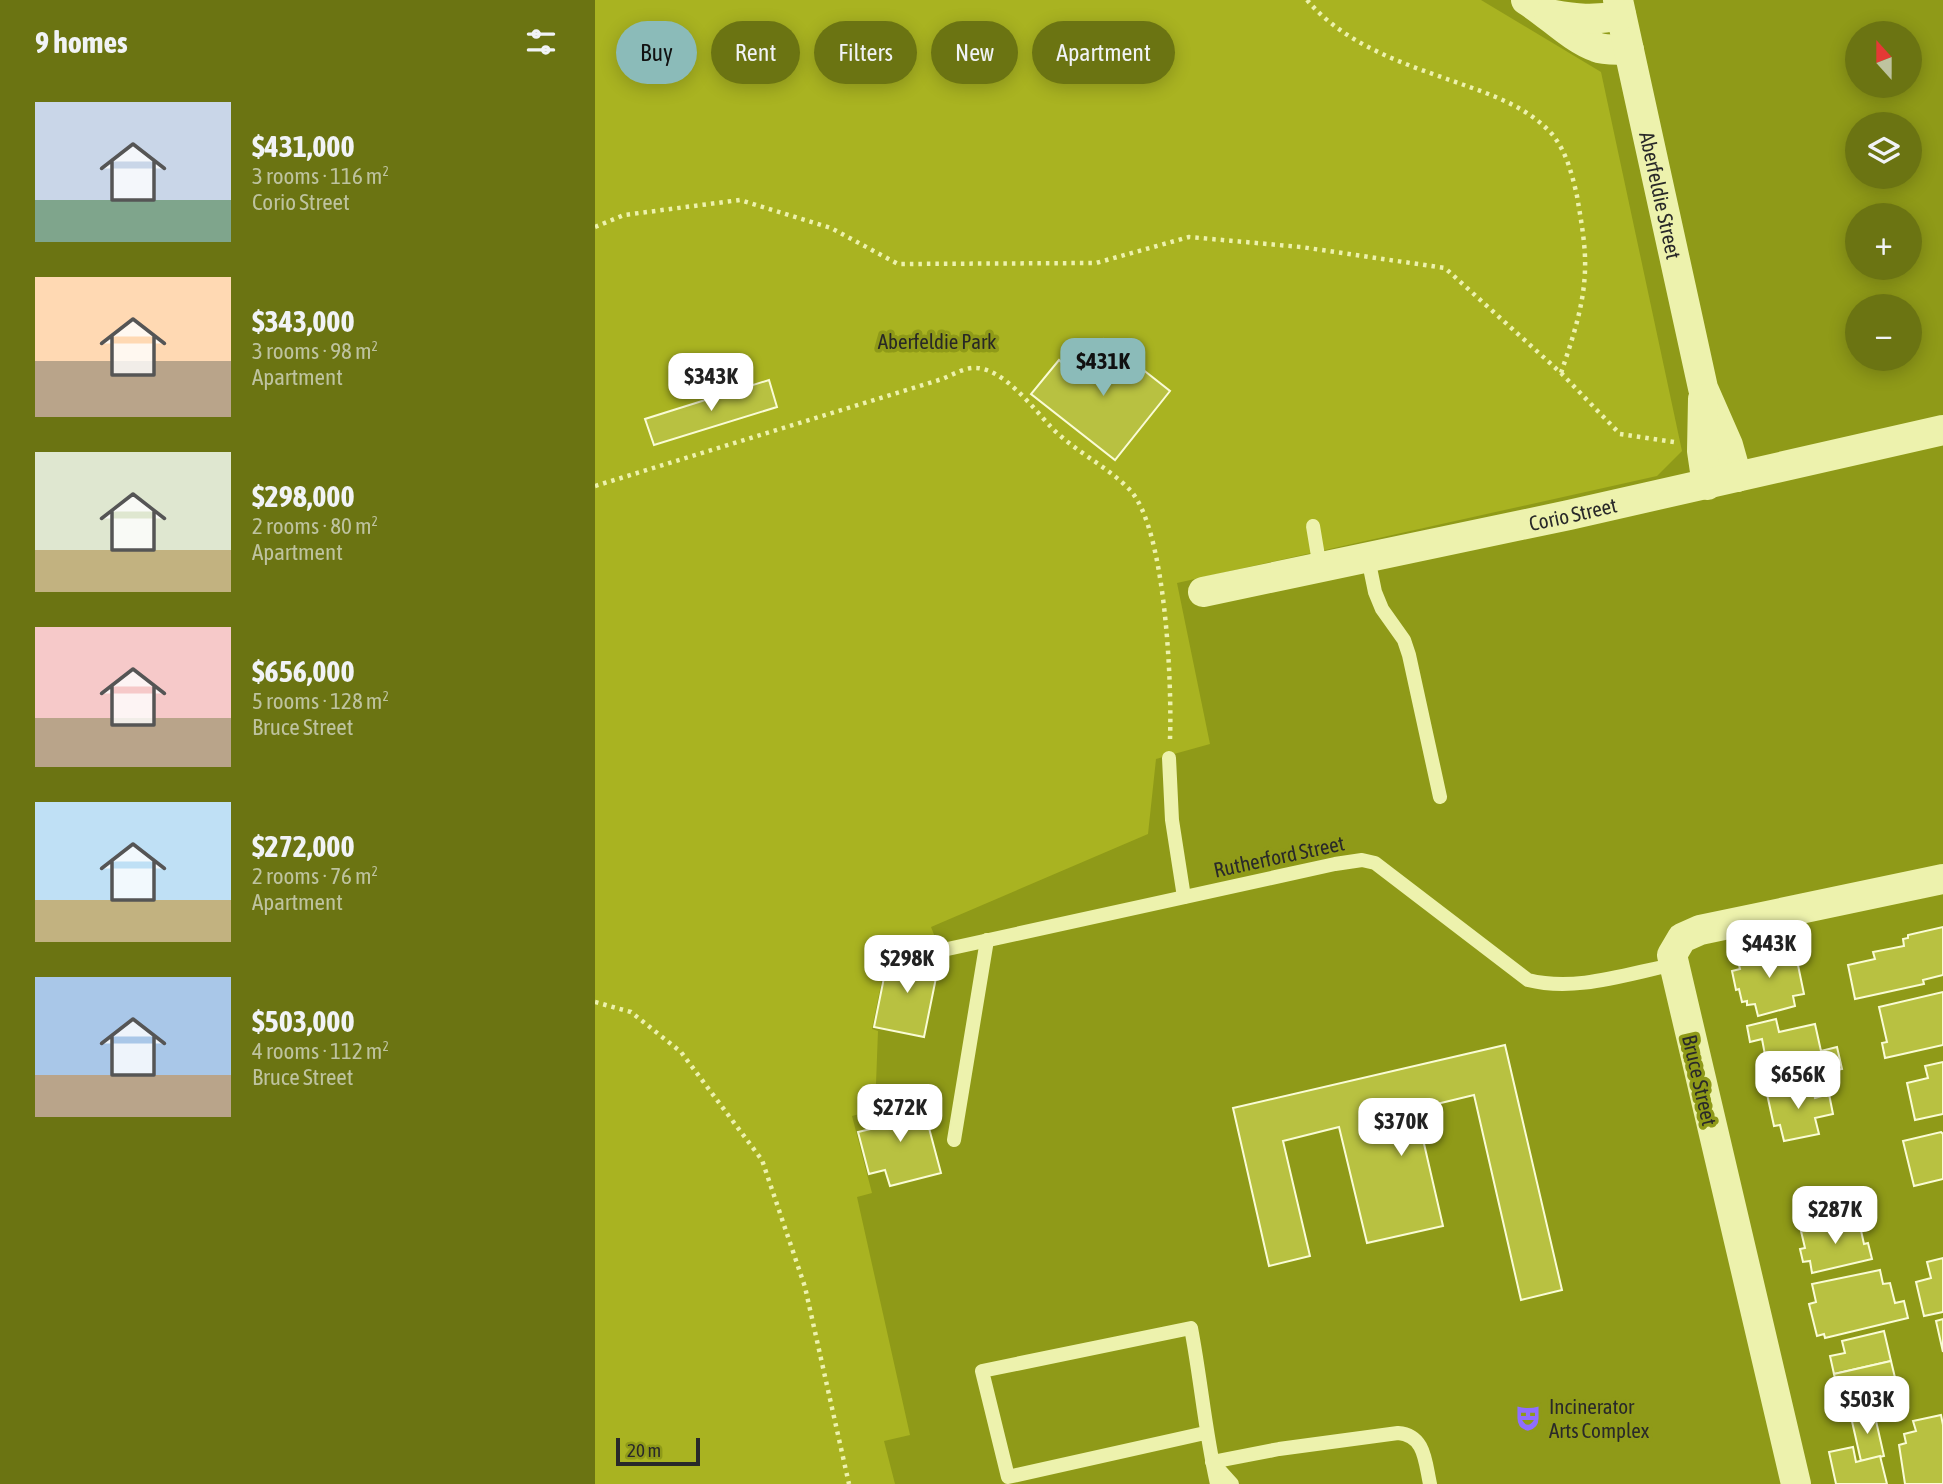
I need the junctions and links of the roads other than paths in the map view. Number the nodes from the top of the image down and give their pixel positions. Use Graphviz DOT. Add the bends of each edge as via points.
graph roads {
  1 [pos="1537,7"];
  2 [pos="1620,8"];
  3 [pos="1629,50"];
  4 [pos="1703,388"];
  5 [pos="1943,430"];
  6 [pos="1737,477"];
  7 [pos="1707,485"];
  8 [pos="1313,526"];
  9 [pos="1367,558"];
  10 [pos="1320,568"];
  11 [pos="1203,592"];
  12 [pos="1169,758"];
  13 [pos="1440,796"];
  14 [pos="1943,879"];
  15 [pos="1184,897"];
  16 [pos="987,940"];
  17 [pos="943,950"];
  18 [pos="1672,965"];
  19 [pos="954,1140"];
  20 [pos="1205,1433"];
  21 [pos="1212,1462"];
  22 [pos="1217,1484"];
  23 [pos="1232,1484"];
  24 [pos="1430,1484"];
  25 [pos="1796,1484"];
  1 -- 2 [label="street" via="1578,20 1597,20"];
  1 -- 3 [label="street" via="1580,40 1598,48"];
  2 -- 3 [label="street, Aberfeldie Street"];
  3 -- 4 [label="street, Aberfeldie Street"];
  4 -- 6 [label="street, Aberfeldie Street"];
  4 -- 7 [label="street, Aberfeldie Street" via="1702,452"];
  5 -- 6 [label="street, Corio Street"];
  6 -- 7 [label="street, Corio Street"];
  7 -- 9 [label="street, Corio Street"];
  8 -- 10 [label="lane"];
  9 -- 10 [label="street, Corio Street"];
  9 -- 13 [label="lane" via="1382,609 1409,655"];
  10 -- 11 [label="street, Corio Street"];
  12 -- 15 [label="lane" via="1172,820"];
  14 -- 18 [label="street" via="1700,930 1682,938"];
  15 -- 16 [label="lane, Rutherford Street"];
  15 -- 18 [label="lane, Rutherford Street" via="1335,864 1369,861 1528,980 1576,984"];
  16 -- 17 [label="lane, Rutherford Street"];
  16 -- 19 [label="lane"];
  18 -- 25 [label="street, Bruce Street"];
  20 -- 20 [label="lane" via="1191,1328 982,1371 1008,1477"];
  20 -- 21 [label="lane"];
  21 -- 22 [label="lane"];
  21 -- 23 [label="lane"];
  21 -- 24 [label="lane" via="1279,1448 1398,1433 1419,1441"];
}
